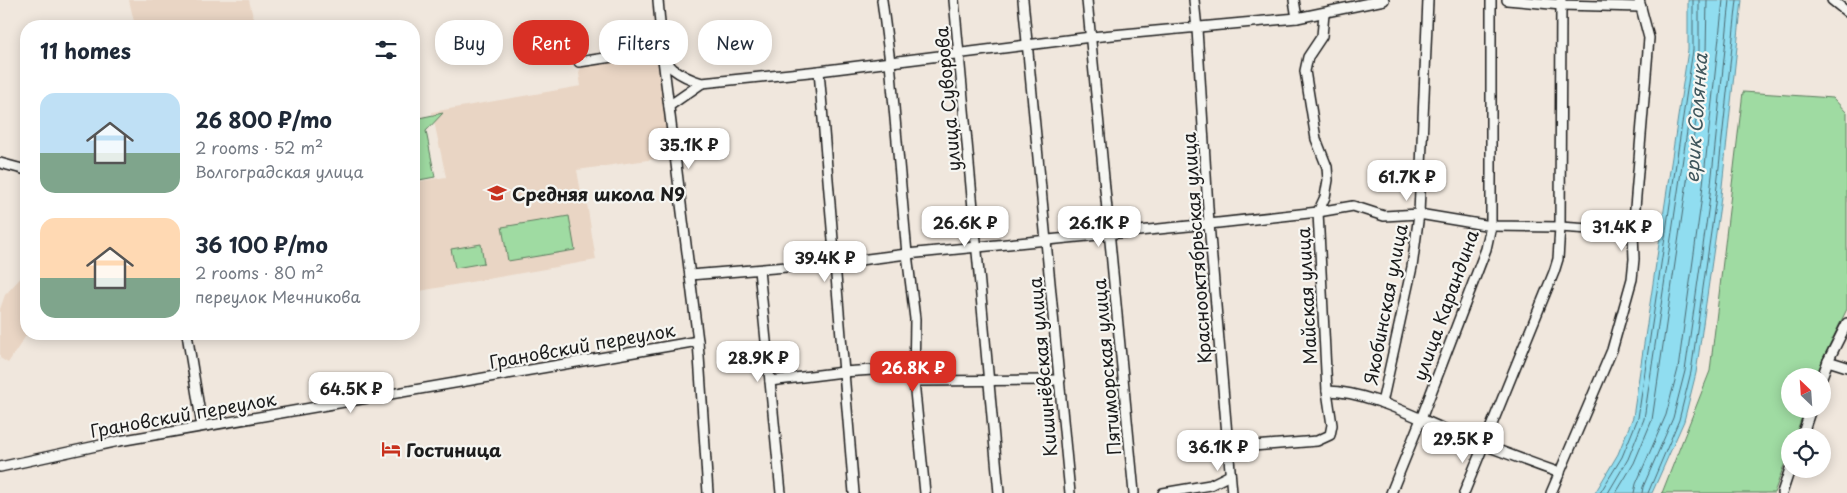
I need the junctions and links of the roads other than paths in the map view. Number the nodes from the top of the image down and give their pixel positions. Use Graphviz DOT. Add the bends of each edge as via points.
graph roads {
  1 [pos="658,0"];
  2 [pos="882,0"];
  3 [pos="954,0"];
  4 [pos="1023,0"];
  5 [pos="1088,0"];
  6 [pos="1194,0"];
  7 [pos="1294,0"];
  8 [pos="1382,0"];
  9 [pos="1428,0"];
  10 [pos="1491,0"];
  11 [pos="1507,0"];
  12 [pos="1832,0"];
  13 [pos="1561,2"];
  14 [pos="1640,4"];
  15 [pos="1847,12"];
  16 [pos="1324,14"];
  17 [pos="1297,18"];
  18 [pos="660,20"];
  19 [pos="1197,28"];
  20 [pos="1091,38"];
  21 [pos="1028,45"];
  22 [pos="959,54"];
  23 [pos="890,62"];
  24 [pos="664,65"];
  25 [pos="670,65"];
  26 [pos="819,71"];
  27 [pos="702,83"];
  28 [pos="669,106"];
  29 [pos="0,163"];
  30 [pos="20,168"];
  31 [pos="1318,212"];
  32 [pos="1419,214"];
  33 [pos="1210,224"];
  34 [pos="1491,226"];
  35 [pos="1560,227"];
  36 [pos="1633,232"];
  37 [pos="1110,235"];
  38 [pos="1047,240"];
  39 [pos="977,248"];
  40 [pos="907,254"];
  41 [pos="836,263"];
  42 [pos="759,270"];
  43 [pos="690,275"];
  44 [pos="1847,323"];
  45 [pos="188,340"];
  46 [pos="698,341"];
  47 [pos="1828,361"];
  48 [pos="1847,367"];
  49 [pos="1825,368"];
  50 [pos="843,372"];
  51 [pos="989,380"];
  52 [pos="1060,380"];
  53 [pos="770,381"];
  54 [pos="914,381"];
  55 [pos="1327,391"];
  56 [pos="1382,403"];
  57 [pos="1421,419"];
  58 [pos="202,426"];
  59 [pos="1484,445"];
  60 [pos="1229,448"];
  61 [pos="0,467"];
  62 [pos="1560,473"];
  63 [pos="1230,476"];
  64 [pos="1787,478"];
  65 [pos="708,493"];
  66 [pos="781,493"];
  67 [pos="854,493"];
  68 [pos="925,493"];
  69 [pos="999,493"];
  70 [pos="1070,493"];
  71 [pos="1134,493"];
  72 [pos="1163,493"];
  73 [pos="1232,493"];
  74 [pos="1391,493"];
  75 [pos="1464,493"];
  76 [pos="1551,493"];
  77 [pos="1782,493"];
  1 -- 18 [label="street"];
  2 -- 23 [label="street"];
  3 -- 22 [label="street, улица Суворова"];
  4 -- 21 [label="street, Кишинёвская улица"];
  5 -- 20 [label="street, Пятиморская улица"];
  6 -- 19 [label="street, Краснооктябрьская улица"];
  7 -- 17 [label="street"];
  8 -- 16 [label="street"];
  9 -- 32 [label="street, Якобинская улица"];
  10 -- 34 [label="street, улица Карандина"];
  11 -- 13 [label="street"];
  12 -- 15 [label="street"];
  13 -- 14 [label="street"];
  13 -- 35 [label="street"];
  14 -- 36 [label="street" via="1649,38"];
  16 -- 17 [label="street"];
  16 -- 31 [label="street, Майская улица" via="1322,36 1308,57 1305,71 1316,138 1328,174 1325,197"];
  17 -- 19 [label="street"];
  19 -- 20 [label="street"];
  19 -- 33 [label="street, Краснооктябрьская улица"];
  20 -- 21 [label="street"];
  20 -- 37 [label="street, Пятиморская улица"];
  21 -- 22 [label="street"];
  21 -- 38 [label="street, Кишинёвская улица"];
  22 -- 23 [label="street"];
  22 -- 39 [label="street, улица Суворова"];
  23 -- 26 [label="street"];
  23 -- 40 [label="street"];
  24 -- 28 [label="street"];
  25 -- 27 [label="street" via="686,78"];
  26 -- 27 [label="street"];
  26 -- 41 [label="street"];
  27 -- 28 [label="street"];
  28 -- 43 [label="street"];
  29 -- 30 [label="street"];
  31 -- 32 [label="street" via="1353,206 1384,216"];
  31 -- 33 [label="street"];
  31 -- 55 [label="street, Майская улица"];
  32 -- 34 [label="street"];
  32 -- 56 [label="street, Якобинская улица" via="1412,266"];
  33 -- 37 [label="street"];
  33 -- 60 [label="street, Краснооктябрьская улица"];
  34 -- 35 [label="street"];
  34 -- 57 [label="street, улица Карандина" via="1486,249"];
  35 -- 36 [label="street"];
  35 -- 59 [label="street" via="1554,272"];
  36 -- 62 [label="street" via="1632,279 1612,350"];
  37 -- 38 [label="street"];
  37 -- 71 [label="street, Пятиморская улица"];
  38 -- 39 [label="street"];
  38 -- 52 [label="street, Кишинёвская улица"];
  39 -- 40 [label="street"];
  39 -- 51 [label="street, улица Суворова"];
  40 -- 41 [label="street"];
  40 -- 54 [label="street" via="916,318"];
  41 -- 42 [label="street"];
  41 -- 50 [label="street"];
  42 -- 43 [label="street"];
  42 -- 53 [label="street"];
  43 -- 46 [label="street"];
  44 -- 47 [label="street"];
  45 -- 58 [label="street"];
  46 -- 58 [label="street, Грановский переулок"];
  46 -- 65 [label="street"];
  47 -- 48 [label="street"];
  47 -- 49 [label="street"];
  50 -- 53 [label="street"];
  50 -- 54 [label="street" via="903,368"];
  50 -- 67 [label="street"];
  51 -- 52 [label="street"];
  51 -- 54 [label="street"];
  51 -- 69 [label="street, улица Суворова"];
  52 -- 70 [label="street, Кишинёвская улица"];
  53 -- 66 [label="street"];
  54 -- 68 [label="street"];
  55 -- 56 [label="street" via="1354,394"];
  55 -- 60 [label="street, Майская улица" via="1332,426 1330,435 1317,441"];
  56 -- 57 [label="street"];
  57 -- 59 [label="street"];
  57 -- 74 [label="street, улица Карандина"];
  58 -- 61 [label="street, Грановский переулок"];
  59 -- 62 [label="street"];
  59 -- 75 [label="street"];
  60 -- 63 [label="street, Краснооктябрьская улица"];
  62 -- 76 [label="street"];
  63 -- 72 [label="street" via="1210,485"];
  63 -- 73 [label="street, Краснооктябрьская улица"];
  64 -- 77 [label="street"];
}
